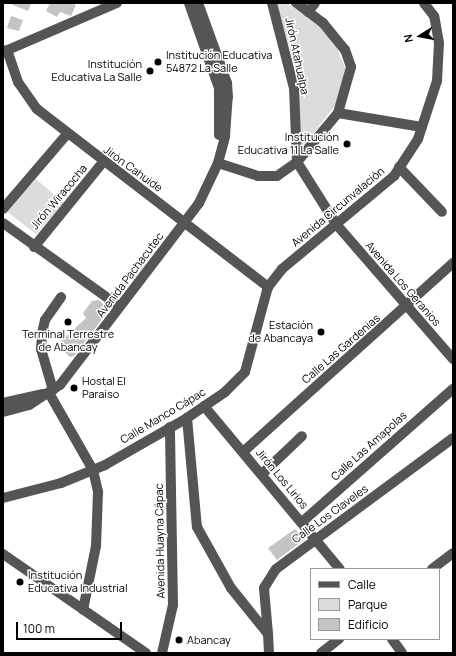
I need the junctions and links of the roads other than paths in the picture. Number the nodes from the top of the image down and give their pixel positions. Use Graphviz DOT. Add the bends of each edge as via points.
graph roads {
  1 [pos="117,3"];
  2 [pos="189,3"];
  3 [pos="198,3"];
  4 [pos="272,3"];
  5 [pos="296,3"];
  6 [pos="314,3"];
  7 [pos="424,3"];
  8 [pos="308,12"];
  9 [pos="5,51"];
  10 [pos="338,113"];
  11 [pos="422,127"];
  12 [pos="67,134"];
  13 [pos="104,162"];
  14 [pos="296,162"];
  15 [pos="218,163"];
  16 [pos="399,167"];
  17 [pos="3,209"];
  18 [pos="442,212"];
  19 [pos="185,222"];
  20 [pos="3,223"];
  21 [pos="336,224"];
  22 [pos="34,247"];
  23 [pos="453,263"];
  24 [pos="268,287"];
  25 [pos="61,297"];
  26 [pos="119,306"];
  27 [pos="407,307"];
  28 [pos="453,359"];
  29 [pos="453,389"];
  30 [pos="50,392"];
  31 [pos="3,403"];
  32 [pos="204,406"];
  33 [pos="3,412"];
  34 [pos="187,418"];
  35 [pos="170,427"];
  36 [pos="302,436"];
  37 [pos="453,438"];
  38 [pos="243,452"];
  39 [pos="93,470"];
  40 [pos="262,474"];
  41 [pos="3,498"];
  42 [pos="302,522"];
  43 [pos="315,538"];
  44 [pos="453,553"];
  45 [pos="3,554"];
  46 [pos="339,568"];
  47 [pos="433,568"];
  48 [pos="83,610"];
  49 [pos="268,634"];
  50 [pos="339,640"];
  51 [pos="393,640"];
  52 [pos="146,653"];
  53 [pos="162,653"];
  54 [pos="269,653"];
  55 [pos="321,653"];
  56 [pos="402,653"];
  1 -- 9 [label="street"];
  2 -- 15 [label="street, Avenida Pachacutec" via="219,88"];
  3 -- 15 [label="street, Avenida Pachacutec" via="227,83 225,136"];
  4 -- 14 [label="street, Jirón Atahualpa" via="294,88"];
  5 -- 8 [label="street"];
  6 -- 8 [label="street"];
  7 -- 11 [label="street, Avenida Circunvalación" via="434,16 439,43 437,81"];
  8 -- 10 [label="street" via="323,23 345,50 351,67"];
  9 -- 12 [label="street, Jirón Cahuide" via="18,82 37,109"];
  10 -- 11 [label="street"];
  10 -- 14 [label="street"];
  11 -- 16 [label="street, Avenida Circunvalación" via="418,140"];
  12 -- 13 [label="street, Jirón Cahuide"];
  12 -- 17 [label="street"];
  13 -- 19 [label="street, Jirón Cahuide"];
  13 -- 22 [label="street, Jirón Wiracocha"];
  14 -- 15 [label="street" via="277,176 258,176"];
  14 -- 21 [label="street, Avenida Los Geranios"];
  15 -- 19 [label="street, Avenida Pachacutec" via="199,203"];
  16 -- 18 [label="street"];
  16 -- 21 [label="street, Avenida Circunvalación" via="394,176"];
  19 -- 24 [label="street, Jirón Cahuide"];
  19 -- 26 [label="street, Avenida Pachacutec"];
  20 -- 22 [label="street"];
  21 -- 24 [label="street, Avenida Circunvalación" via="282,269"];
  21 -- 27 [label="street, Avenida Los Geranios"];
  22 -- 26 [label="street"];
  23 -- 27 [label="street, Calle Las Gardenias"];
  24 -- 32 [label="street, Calle Manco Cápac" via="245,372 225,392"];
  25 -- 30 [label="street" via="45,320 40,349"];
  26 -- 30 [label="street, Avenida Pachacutec" via="82,358"];
  27 -- 28 [label="street, Avenida Los Geranios"];
  27 -- 38 [label="street, Calle Las Gardenias"];
  29 -- 42 [label="street, Calle Las Amapolas"];
  30 -- 31 [label="street"];
  30 -- 33 [label="street, Avenida Pachacutec" via="29,405"];
  30 -- 39 [label="street"];
  32 -- 34 [label="street, Calle Manco Cápac"];
  32 -- 38 [label="street, Jirón Los Lirios"];
  34 -- 35 [label="street, Calle Manco Cápac"];
  34 -- 49 [label="street" via="200,536 231,588"];
  35 -- 39 [label="street, Calle Manco Cápac"];
  35 -- 53 [label="street, Avenida Huayna Cápac" via="173,605"];
  36 -- 40 [label="street"];
  37 -- 43 [label="street, Calle Los Claveles"];
  38 -- 40 [label="street, Jirón Los Lirios"];
  39 -- 41 [label="street, Calle Manco Cápac" via="61,483"];
  39 -- 48 [label="street" via="98,492 96,546"];
  40 -- 42 [label="street, Jirón Los Lirios"];
  42 -- 43 [label="street, Jirón Los Lirios"];
  43 -- 46 [label="street, Jirón Los Lirios"];
  43 -- 49 [label="street, Calle Los Claveles" via="276,569 266,583"];
  44 -- 47 [label="street"];
  45 -- 48 [label="street"];
  48 -- 52 [label="street"];
  49 -- 54 [label="street"];
  50 -- 55 [label="street"];
  51 -- 56 [label="street"];
}
